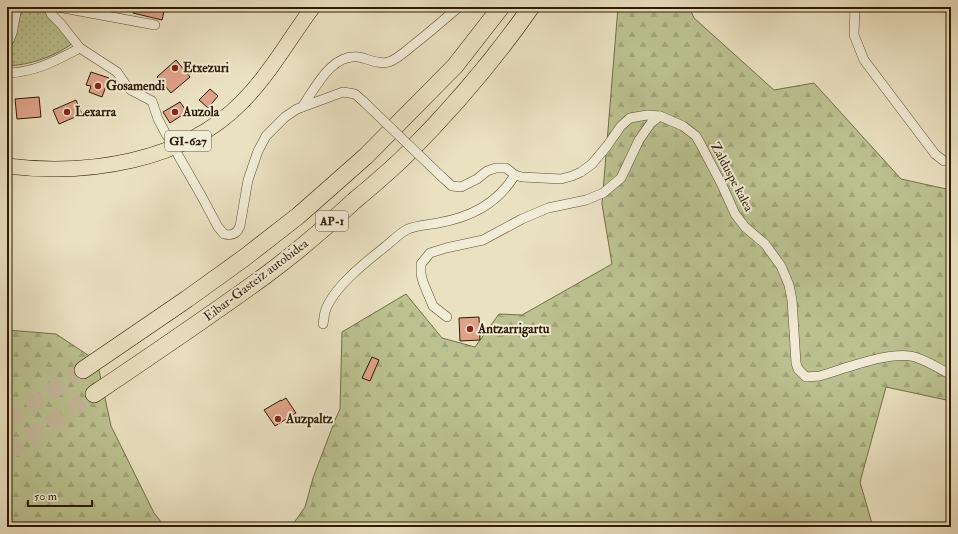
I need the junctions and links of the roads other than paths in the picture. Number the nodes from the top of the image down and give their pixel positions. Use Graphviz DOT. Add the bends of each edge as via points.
graph roads {
  1 [pos="18,7"];
  2 [pos="49,7"];
  3 [pos="58,7"];
  4 [pos="313,7"];
  5 [pos="459,7"];
  6 [pos="501,7"];
  7 [pos="531,7"];
  8 [pos="855,7"];
  9 [pos="155,25"];
  10 [pos="7,43"];
  11 [pos="80,48"];
  12 [pos="7,72"];
  13 [pos="302,107"];
  14 [pos="660,116"];
  15 [pos="167,136"];
  16 [pos="178,155"];
  17 [pos="951,162"];
  18 [pos="7,166"];
  19 [pos="515,175"];
  20 [pos="447,317"];
  21 [pos="323,324"];
  22 [pos="82,370"];
  23 [pos="951,375"];
  24 [pos="94,394"];
  1 -- 10 [label="street"];
  2 -- 11 [label="street" via="51,14"];
  3 -- 9 [label="street"];
  4 -- 18 [label="main road, GI-627" via="256,88 227,116 196,137 138,159 101,166 62,170"];
  5 -- 13 [label="street" via="400,56 388,62 375,62 350,56 339,61 326,72"];
  6 -- 22 [label="highway, Eibar-Gasteiz autobidea / AP-1" via="449,71 366,156 298,216 187,299"];
  7 -- 24 [label="highway, Eibar-Gasteiz autobidea / AP-1" via="449,110 406,155 344,211 267,274"];
  8 -- 17 [label="street" via="854,36 864,60 935,154 944,161"];
  11 -- 12 [label="street" via="51,64"];
  11 -- 15 [label="street" via="117,72 131,90 152,101"];
  13 -- 16 [label="street" via="286,117 262,143 248,180 240,226 234,234 226,235 220,230"];
  13 -- 19 [label="street, Zalduspe kalea, bridge" via="343,92 355,94 452,186 461,187 496,168 506,168"];
  14 -- 19 [label="street, Zalduspe kalea" via="640,116 626,121 592,164 572,176 561,179"];
  14 -- 20 [label="street" via="651,123 639,140 621,178 603,193 586,200 548,208 483,240 430,253 421,264 423,282 433,306"];
  14 -- 23 [label="street, Zalduspe kalea" via="683,126 696,136 735,214 745,227 765,244 781,266 792,300 795,357 798,370 802,374 806,377 820,376 880,359 905,355 920,359"];
  19 -- 21 [label="street" via="485,207 458,220 406,230 357,270 340,288 325,312"];
}
